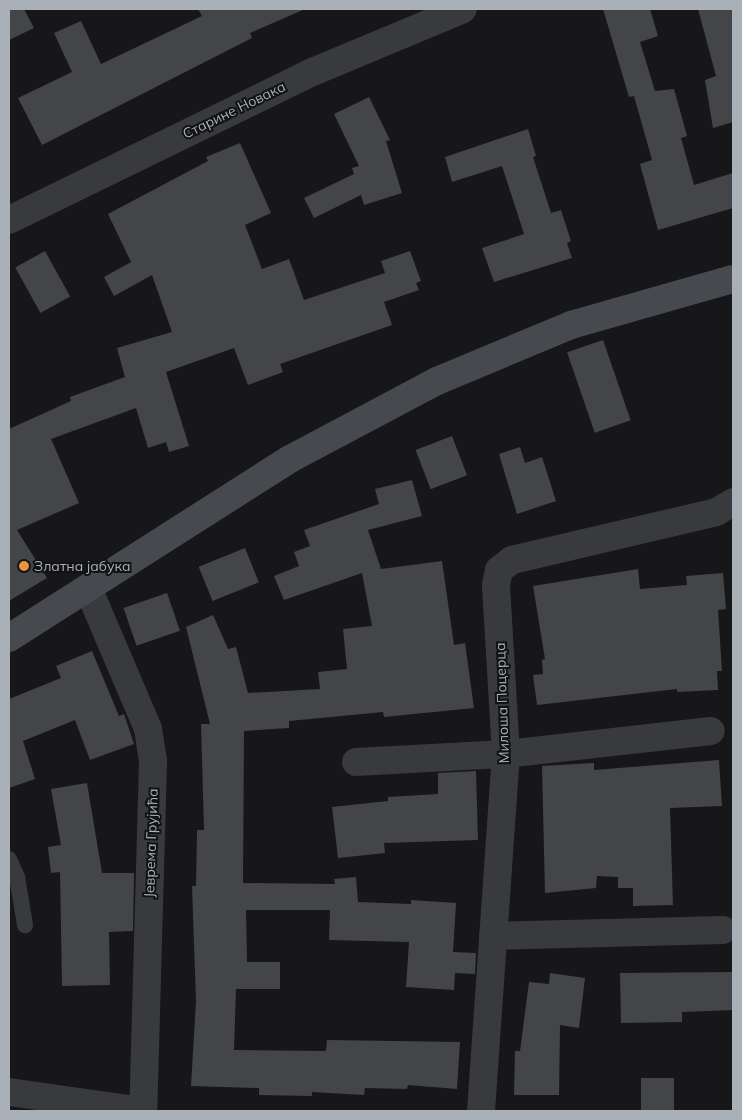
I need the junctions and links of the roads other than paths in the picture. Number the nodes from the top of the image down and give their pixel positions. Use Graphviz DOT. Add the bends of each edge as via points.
graph roads {
  1 [pos="463,9"];
  2 [pos="9,220"];
  3 [pos="733,279"];
  4 [pos="733,502"];
  5 [pos="88,588"];
  6 [pos="9,638"];
  7 [pos="711,732"];
  8 [pos="506,754"];
  9 [pos="356,762"];
  10 [pos="9,859"];
  11 [pos="25,925"];
  12 [pos="723,930"];
  13 [pos="493,936"];
  14 [pos="9,1092"];
  15 [pos="143,1111"];
  16 [pos="481,1111"];
  1 -- 2 [label="street, Старине Новака" via="315,71"];
  3 -- 5 [label="main road" via="571,325 437,381 290,459"];
  4 -- 8 [label="street, Милоша Поцерца" via="716,512 512,560 499,570 496,585"];
  5 -- 6 [label="main road"];
  5 -- 15 [label="street, Јеврема Грујића" via="148,729 153,762"];
  7 -- 8 [label="street"];
  8 -- 9 [label="street"];
  8 -- 13 [label="street, Милоша Поцерца"];
  10 -- 11 [label="lane" via="17,877"];
  12 -- 13 [label="street"];
  13 -- 16 [label="street, Милоша Поцерца"];
  14 -- 15 [label="street"];
}
